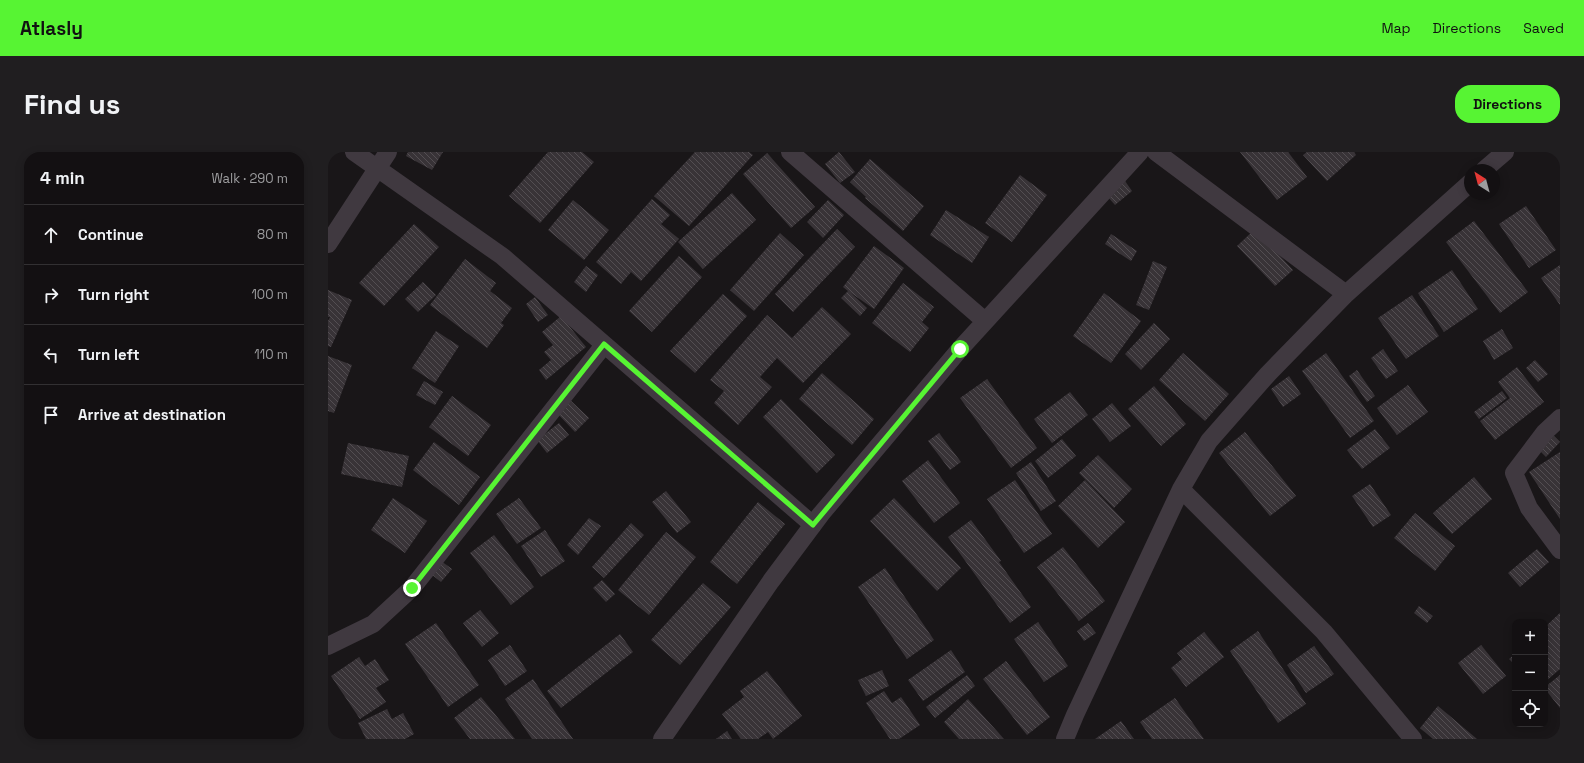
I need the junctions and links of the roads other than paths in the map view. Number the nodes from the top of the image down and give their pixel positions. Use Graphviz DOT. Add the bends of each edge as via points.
graph roads {
  1 [pos="354,152"];
  2 [pos="388,152"];
  3 [pos="790,152"];
  4 [pos="1140,152"];
  5 [pos="1156,152"];
  6 [pos="1505,152"];
  7 [pos="1491,164"];
  8 [pos="378,169"];
  9 [pos="1464,188"];
  10 [pos="328,244"];
  11 [pos="1346,294"];
  12 [pos="985,321"];
  13 [pos="604,344"];
  14 [pos="1560,418"];
  15 [pos="1181,489"];
  16 [pos="813,525"];
  17 [pos="1560,550"];
  18 [pos="328,646"];
  19 [pos="1406,736"];
  20 [pos="662,739"];
  21 [pos="1065,739"];
  1 -- 8 [label="street"];
  2 -- 8 [label="street"];
  3 -- 12 [label="street"];
  4 -- 12 [label="street"];
  5 -- 11 [label="street"];
  6 -- 7 [label="street"];
  8 -- 10 [label="street"];
  8 -- 13 [label="street" via="502,256"];
  9 -- 11 [label="street"];
  11 -- 15 [label="street" via="1268,374 1209,440"];
  12 -- 16 [label="street"];
  13 -- 16 [label="street"];
  13 -- 18 [label="street" via="412,588 373,624"];
  14 -- 17 [label="street" via="1545,432 1514,473 1529,508"];
  15 -- 19 [label="street" via="1324,632"];
  15 -- 21 [label="street"];
  16 -- 20 [label="street" via="771,581"];
}
